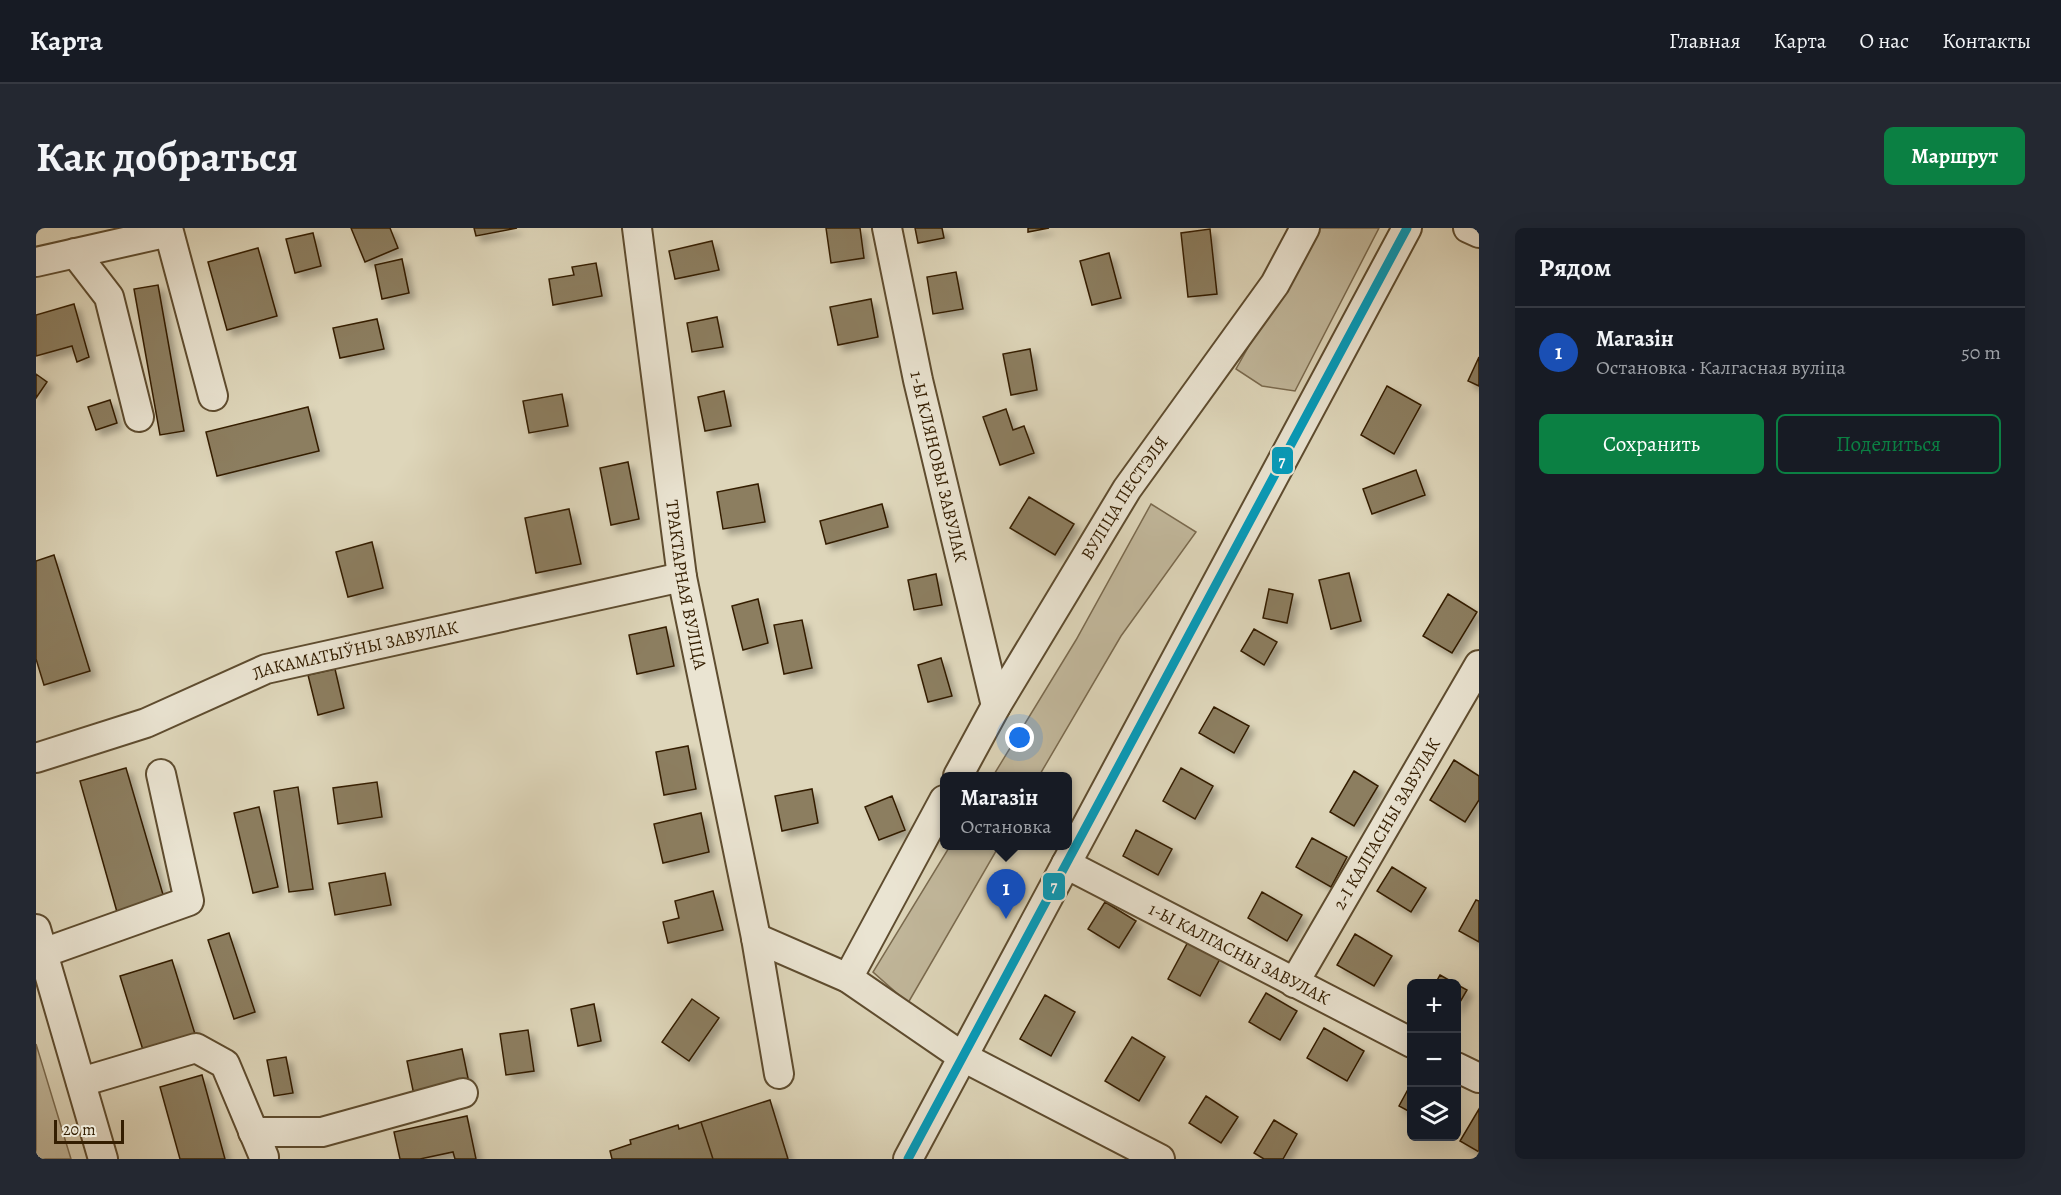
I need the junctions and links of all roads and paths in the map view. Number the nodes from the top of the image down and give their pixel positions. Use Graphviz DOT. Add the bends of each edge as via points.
graph roads {
  1 [pos="887,228"];
  2 [pos="1305,228"];
  3 [pos="1407,228"];
  4 [pos="1468,228"];
  5 [pos="646,229"];
  6 [pos="175,230"];
  7 [pos="1479,233"];
  8 [pos="75,253"];
  9 [pos="36,262"];
  10 [pos="213,396"];
  11 [pos="139,417"];
  12 [pos="682,577"];
  13 [pos="1479,665"];
  14 [pos="996,706"];
  15 [pos="36,758"];
  16 [pos="961,772"];
  17 [pos="161,774"];
  18 [pos="940,809"];
  19 [pos="1066,864"];
  20 [pos="756,938"];
  21 [pos="39,941"];
  22 [pos="848,978"];
  23 [pos="1294,983"];
  24 [pos="1407,1040"];
  25 [pos="963,1058"];
  26 [pos="1461,1069"];
  27 [pos="779,1074"];
  28 [pos="1479,1078"];
  29 [pos="81,1082"];
  30 [pos="463,1093"];
  31 [pos="103,1159"];
  32 [pos="908,1159"];
  33 [pos="1160,1159"];
  1 -- 14 [label="street, 1-Ы КЛЯНОВЫ ЗАВУЛАК" via="918,380"];
  2 -- 14 [label="street, ВУЛІЦА ПЕСТЭЛЯ" via="1275,284 1127,489"];
  3 -- 19 [label="street"];
  4 -- 7 [label="street"];
  5 -- 12 [label="street, ТРАКТАРНАЯ ВУЛІЦА"];
  6 -- 8 [label="street"];
  6 -- 10 [label="street"];
  8 -- 9 [label="street"];
  8 -- 11 [label="street" via="110,297"];
  12 -- 15 [label="street, ЛАКАМАТЫЎНЫ ЗАВУЛАК" via="266,669 146,723"];
  12 -- 20 [label="street, ТРАКТАРНАЯ ВУЛІЦА"];
  13 -- 23 [label="street, 2-І КАЛГАСНЫ ЗАВУЛАК"];
  14 -- 16 [label="street, ВУЛІЦА ПЕСТЭЛЯ"];
  17 -- 21 [label="street" via="189,901"];
  18 -- 22 [label="street"];
  19 -- 23 [label="street, 1-Ы КАЛГАСНЫ ЗАВУЛАК"];
  19 -- 25 [label="street"];
  20 -- 22 [label="street"];
  20 -- 27 [label="street, ТРАКТАРНАЯ ВУЛІЦА"];
  21 -- 29 [label="street"];
  22 -- 25 [label="street"];
  23 -- 24 [label="street, 1-Ы КАЛГАСНЫ ЗАВУЛАК"];
  25 -- 32 [label="street"];
  25 -- 33 [label="street"];
  26 -- 28 [label="street"];
  29 -- 30 [label="street" via="196,1048 225,1064 259,1145"];
  29 -- 31 [label="street"];
}
